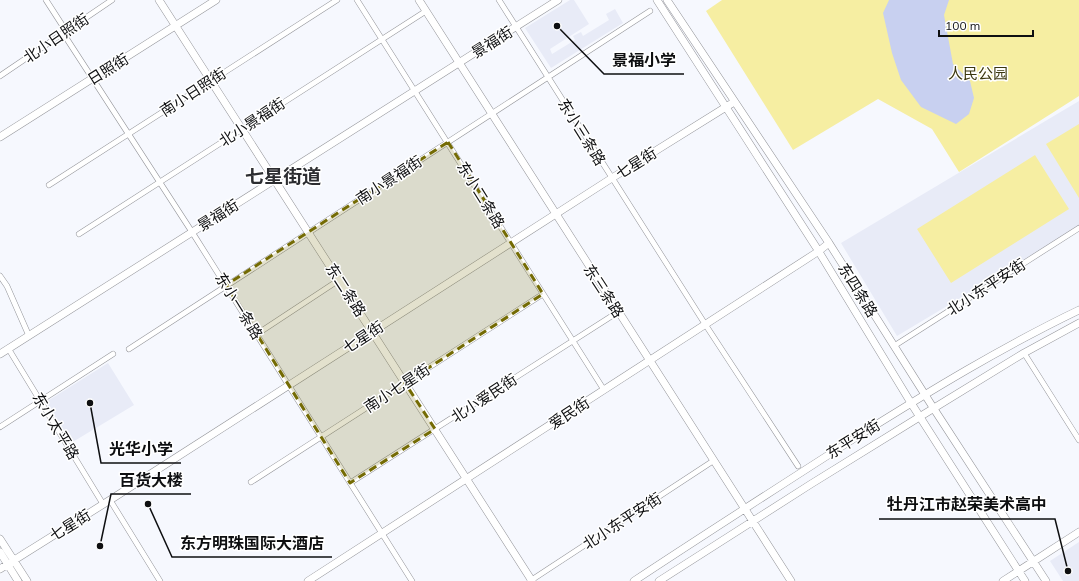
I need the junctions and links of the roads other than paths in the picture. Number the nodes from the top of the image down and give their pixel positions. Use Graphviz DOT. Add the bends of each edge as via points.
graph roads {
  1 [pos="46,0"];
  2 [pos="112,0"];
  3 [pos="159,0"];
  4 [pos="216,0"];
  5 [pos="337,0"];
  6 [pos="357,0"];
  7 [pos="419,0"];
  8 [pos="499,0"];
  9 [pos="558,0"];
  10 [pos="657,0"];
  11 [pos="667,0"];
  12 [pos="426,11"];
  13 [pos="650,12"];
  14 [pos="176,26"];
  15 [pos="516,27"];
  16 [pos="64,32"];
  17 [pos="382,39"];
  18 [pos="459,63"];
  19 [pos="0,76"];
  20 [pos="548,77"];
  21 [pos="92,79"];
  22 [pos="211,81"];
  23 [pos="415,91"];
  24 [pos="734,102"];
  25 [pos="726,106"];
  26 [pos="491,114"];
  27 [pos="242,129"];
  28 [pos="128,134"];
  29 [pos="0,137"];
  30 [pos="448,142"];
  31 [pos="612,178"];
  32 [pos="275,180"];
  33 [pos="160,182"];
  34 [pos="49,185"];
  35 [pos="555,214"];
  36 [pos="1079,228"];
  37 [pos="192,232"];
  38 [pos="308,232"];
  39 [pos="79,234"];
  40 [pos="511,242"];
  41 [pos="829,243"];
  42 [pos="819,251"];
  43 [pos="0,276"];
  44 [pos="339,280"];
  45 [pos="226,285"];
  46 [pos="543,294"];
  47 [pos="1079,310"];
  48 [pos="618,312"];
  49 [pos="1079,323"];
  50 [pos="705,324"];
  51 [pos="372,331"];
  52 [pos="257,334"];
  53 [pos="29,336"];
  54 [pos="573,341"];
  55 [pos="894,346"];
  56 [pos="8,348"];
  57 [pos="129,348"];
  58 [pos="1024,353"];
  59 [pos="0,354"];
  60 [pos="113,354"];
  61 [pos="649,360"];
  62 [pos="405,383"];
  63 [pos="289,386"];
  64 [pos="604,390"];
  65 [pos="925,394"];
  66 [pos="40,401"];
  67 [pos="912,402"];
  68 [pos="934,409"];
  69 [pos="921,416"];
  70 [pos="0,427"];
  71 [pos="435,429"];
  72 [pos="321,437"];
  73 [pos="1079,440"];
  74 [pos="714,461"];
  75 [pos="798,466"];
  76 [pos="467,480"];
  77 [pos="251,482"];
  78 [pos="350,483"];
  79 [pos="106,502"];
  80 [pos="744,509"];
  81 [pos="752,521"];
  82 [pos="1079,532"];
  83 [pos="382,534"];
  84 [pos="0,539"];
  85 [pos="0,552"];
  86 [pos="11,562"];
  87 [pos="1033,562"];
  88 [pos="0,569"];
  89 [pos="1019,571"];
  90 [pos="18,581"];
  91 [pos="27,581"];
  92 [pos="160,581"];
  93 [pos="308,581"];
  94 [pos="412,581"];
  95 [pos="531,581"];
  96 [pos="634,581"];
  97 [pos="659,581"];
  98 [pos="791,581"];
  99 [pos="1003,581"];
  100 [pos="1025,581"];
  101 [pos="1046,581"];
  1 -- 16 [label="street, 东小一条路"];
  2 -- 16 [label="street, 北小日照街"];
  3 -- 14 [label="street, 东二条路"];
  4 -- 14 [label="street, 日照街"];
  5 -- 22 [label="street, 南小日照街"];
  6 -- 17 [label="street, 东小二条路"];
  7 -- 12 [label="street, 东三条路"];
  8 -- 15 [label="street, 东小三条路"];
  9 -- 15 [label="street, 景福街"];
  10 -- 25 [label="street"];
  11 -- 24 [label="street, 东四条路"];
  12 -- 17 [label="street, 北小景福街"];
  12 -- 18 [label="street, 东三条路"];
  13 -- 20 [label="street, 南小景福街"];
  14 -- 21 [label="street, 日照街"];
  14 -- 22 [label="street, 东二条路"];
  15 -- 18 [label="street, 景福街"];
  15 -- 20 [label="street, 东小三条路"];
  16 -- 19 [label="street, 北小日照街"];
  16 -- 21 [label="street, 东小一条路"];
  17 -- 23 [label="street, 东小二条路"];
  17 -- 27 [label="street, 北小景福街"];
  18 -- 23 [label="street, 景福街"];
  18 -- 26 [label="street, 东三条路"];
  20 -- 26 [label="street, 南小景福街"];
  20 -- 31 [label="street, 东小三条路"];
  21 -- 28 [label="street, 东小一条路"];
  21 -- 29 [label="street, 日照街"];
  22 -- 27 [label="street, 东二条路"];
  22 -- 28 [label="street, 南小日照街"];
  23 -- 30 [label="street, 东小二条路"];
  23 -- 32 [label="street, 景福街"];
  24 -- 25 [label="street, 七星街"];
  24 -- 41 [label="street, 东四条路"];
  25 -- 31 [label="street, 七星街"];
  25 -- 42 [label="street"];
  26 -- 30 [label="street, 南小景福街"];
  26 -- 35 [label="street, 东三条路"];
  27 -- 32 [label="street, 东二条路"];
  27 -- 33 [label="street, 北小景福街"];
  28 -- 33 [label="street, 东小一条路"];
  28 -- 34 [label="street, 南小日照街"];
  30 -- 38 [label="street, 南小景福街"];
  30 -- 40 [label="street, 东小二条路"];
  31 -- 35 [label="street, 七星街"];
  31 -- 50 [label="street, 东小三条路"];
  32 -- 37 [label="street, 景福街"];
  32 -- 38 [label="street, 东二条路"];
  33 -- 37 [label="street, 东小一条路"];
  33 -- 39 [label="street, 北小景福街"];
  35 -- 40 [label="street, 七星街"];
  35 -- 48 [label="street, 东三条路"];
  36 -- 55 [label="street, 北小东平安街"];
  37 -- 45 [label="street, 东小一条路"];
  37 -- 53 [label="street, 景福街"];
  38 -- 44 [label="street, 东二条路"];
  38 -- 45 [label="street, 南小景福街"];
  40 -- 46 [label="street, 东小二条路"];
  40 -- 51 [label="street, 七星街"];
  41 -- 42 [label="street, 爱民街"];
  41 -- 55 [label="street, 东四条路"];
  42 -- 50 [label="street, 爱民街"];
  42 -- 67 [label="street"];
  43 -- 53 [label="street"];
  44 -- 51 [label="street, 东二条路"];
  44 -- 52 [label="street"];
  45 -- 52 [label="street, 东小一条路"];
  45 -- 57 [label="street, 南小景福街"];
  46 -- 54 [label="street, 东小二条路"];
  46 -- 62 [label="street, 南小七星街"];
  47 -- 65 [label="street, 东平安街" via="1003,348"];
  48 -- 54 [label="street, 北小爱民街"];
  48 -- 61 [label="street, 东三条路"];
  49 -- 58 [label="street, 东平安街"];
  50 -- 61 [label="street, 爱民街"];
  50 -- 75 [label="street, 东小三条路"];
  51 -- 62 [label="street, 东二条路"];
  51 -- 63 [label="street, 七星街"];
  52 -- 63 [label="street, 东小一条路"];
  53 -- 56 [label="street, 景福街"];
  54 -- 64 [label="street, 东小二条路"];
  54 -- 71 [label="street, 北小爱民街"];
  55 -- 65 [label="street, 东四条路"];
  56 -- 59 [label="street, 景福街"];
  56 -- 66 [label="street, 东小太平路"];
  58 -- 68 [label="street, 东平安街"];
  58 -- 73 [label="street"];
  60 -- 66 [label="street"];
  61 -- 64 [label="street, 爱民街"];
  61 -- 74 [label="street, 东三条路"];
  62 -- 71 [label="street, 东二条路"];
  62 -- 72 [label="street, 南小七星街"];
  63 -- 72 [label="street, 东小一条路"];
  63 -- 79 [label="street, 七星街"];
  64 -- 76 [label="street, 爱民街"];
  65 -- 67 [label="street, 东平安街"];
  65 -- 68 [label="street, 东四条路"];
  66 -- 70 [label="street"];
  66 -- 79 [label="street, 东小太平路"];
  67 -- 69 [label="street"];
  67 -- 80 [label="street, 东平安街"];
  68 -- 69 [label="street, 东平安街"];
  68 -- 87 [label="street, 东四条路"];
  69 -- 81 [label="street, 东平安街"];
  69 -- 89 [label="street"];
  71 -- 76 [label="street, 东二条路"];
  71 -- 78 [label="street, 北小爱民街"];
  72 -- 77 [label="street, 南小七星街"];
  72 -- 78 [label="street, 东小一条路"];
  74 -- 80 [label="street, 东三条路"];
  74 -- 95 [label="street, 北小东平安街"];
  76 -- 83 [label="street, 爱民街"];
  76 -- 95 [label="street, 东二条路"];
  78 -- 83 [label="street, 东小一条路"];
  79 -- 86 [label="street, 七星街"];
  79 -- 92 [label="street, 东小太平路"];
  80 -- 81 [label="street, 东三条路"];
  80 -- 96 [label="street, 东平安街"];
  81 -- 97 [label="street, 东平安街"];
  81 -- 98 [label="street, 东三条路"];
  82 -- 87 [label="street"];
  83 -- 93 [label="street, 爱民街"];
  83 -- 94 [label="street, 东小一条路"];
  84 -- 86 [label="street"];
  85 -- 86 [label="street"];
  86 -- 88 [label="street, 七星街"];
  86 -- 90 [label="street"];
  86 -- 91 [label="street"];
  87 -- 89 [label="street"];
  87 -- 101 [label="street, 东四条路"];
  89 -- 99 [label="street"];
  89 -- 100 [label="street"];
}
